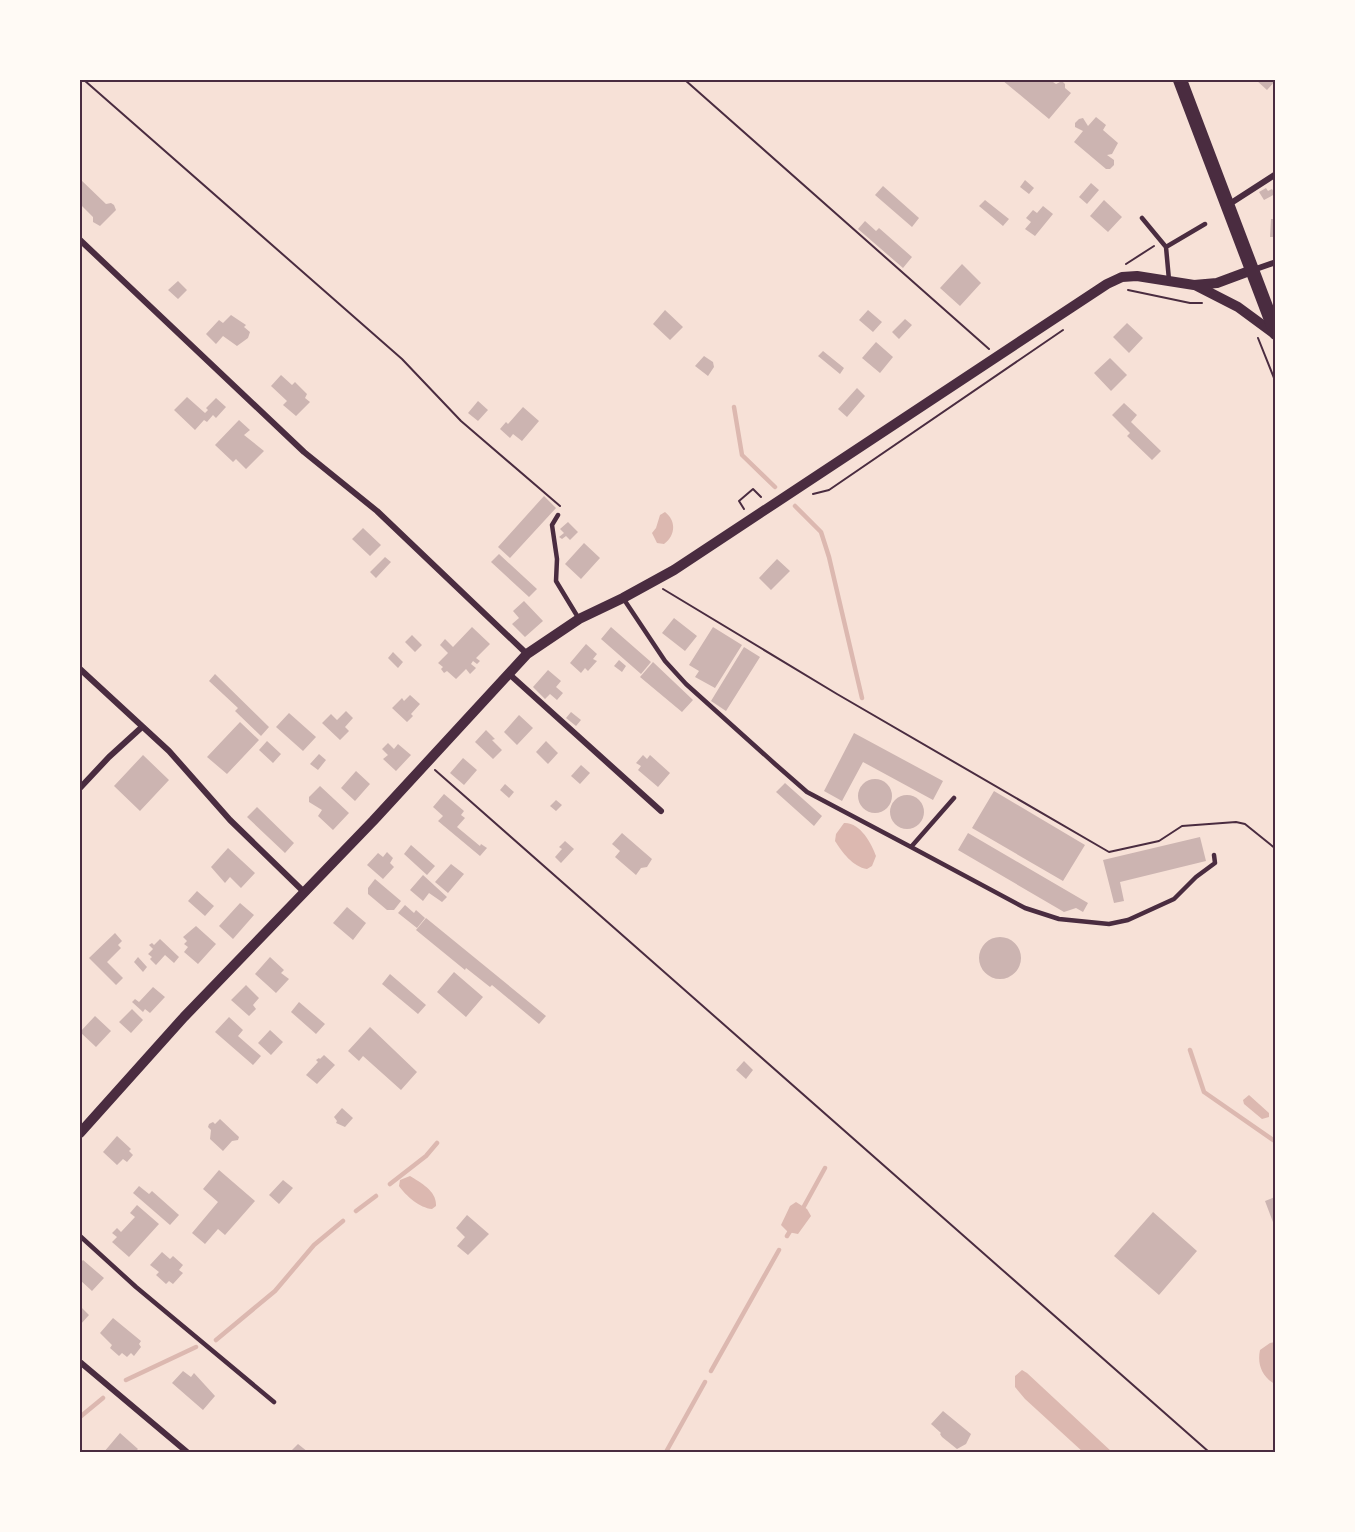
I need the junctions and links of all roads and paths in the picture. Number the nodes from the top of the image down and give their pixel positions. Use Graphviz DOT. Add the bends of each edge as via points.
graph roads {
  1 [pos="84,80"];
  2 [pos="685,80"];
  3 [pos="1180,80"];
  4 [pos="1275,174"];
  5 [pos="1228,205"];
  6 [pos="1142,218"];
  7 [pos="1205,224"];
  8 [pos="80,240"];
  9 [pos="1166,247"];
  10 [pos="1275,262"];
  11 [pos="1252,270"];
  12 [pos="1169,280"];
  13 [pos="1194,285"];
  14 [pos="1126,290"];
  15 [pos="1208,304"];
  16 [pos="1069,325"];
  17 [pos="1275,328"];
  18 [pos="1257,334"];
  19 [pos="998,357"];
  20 [pos="1275,383"];
  21 [pos="985,384"];
  22 [pos="753,489"];
  23 [pos="739,501"];
  24 [pos="558,515"];
  25 [pos="656,581"];
  26 [pos="623,598"];
  27 [pos="579,619"];
  28 [pos="527,654"];
  29 [pos="80,669"];
  30 [pos="507,673"];
  31 [pos="142,727"];
  32 [pos="426,762"];
  33 [pos="80,789"];
  34 [pos="954,798"];
  35 [pos="661,811"];
  36 [pos="911,847"];
  37 [pos="1275,849"];
  38 [pos="1215,855"];
  39 [pos="303,891"];
  40 [pos="80,1133"];
  41 [pos="80,1236"];
  42 [pos="80,1362"];
  43 [pos="274,1402"];
  44 [pos="187,1452"];
  45 [pos="1209,1452"];
  1 -- 24 [label="path" via="402,359 461,421 561,507"];
  2 -- 19 [label="path"];
  3 -- 5 [label="main road"];
  4 -- 5 [label="street"];
  5 -- 11 [label="main road"];
  6 -- 9 [label="lane"];
  7 -- 9 [label="lane"];
  8 -- 28 [label="street" via="304,452 377,511"];
  9 -- 12 [label="lane"];
  10 -- 11 [label="street"];
  11 -- 13 [label="street" via="1225,281"];
  11 -- 17 [label="main road"];
  12 -- 13 [label="street"];
  12 -- 19 [label="street" via="1122,277"];
  13 -- 17 [label="street"];
  14 -- 15 [label="path"];
  16 -- 21 [label="path"];
  18 -- 20 [label="path"];
  19 -- 25 [label="street"];
  22 -- 23 [label="path"];
  24 -- 27 [label="lane" via="552,525 556,580"];
  25 -- 26 [label="street"];
  25 -- 37 [label="path" via="673,596 1109,852 1159,841 1182,826 1236,822 1245,824"];
  26 -- 27 [label="street"];
  26 -- 36 [label="lane" via="665,661 686,684 807,792"];
  27 -- 28 [label="street"];
  28 -- 30 [label="street"];
  29 -- 31 [label="street"];
  30 -- 32 [label="street"];
  30 -- 35 [label="street"];
  31 -- 33 [label="street"];
  31 -- 39 [label="street"];
  32 -- 39 [label="street"];
  32 -- 45 [label="path"];
  34 -- 36 [label="lane"];
  36 -- 38 [label="lane" via="1025,908 1059,919 1109,924 1128,920 1174,899 1215,863"];
  39 -- 40 [label="street"];
  41 -- 43 [label="lane"];
  42 -- 44 [label="street"];
}
